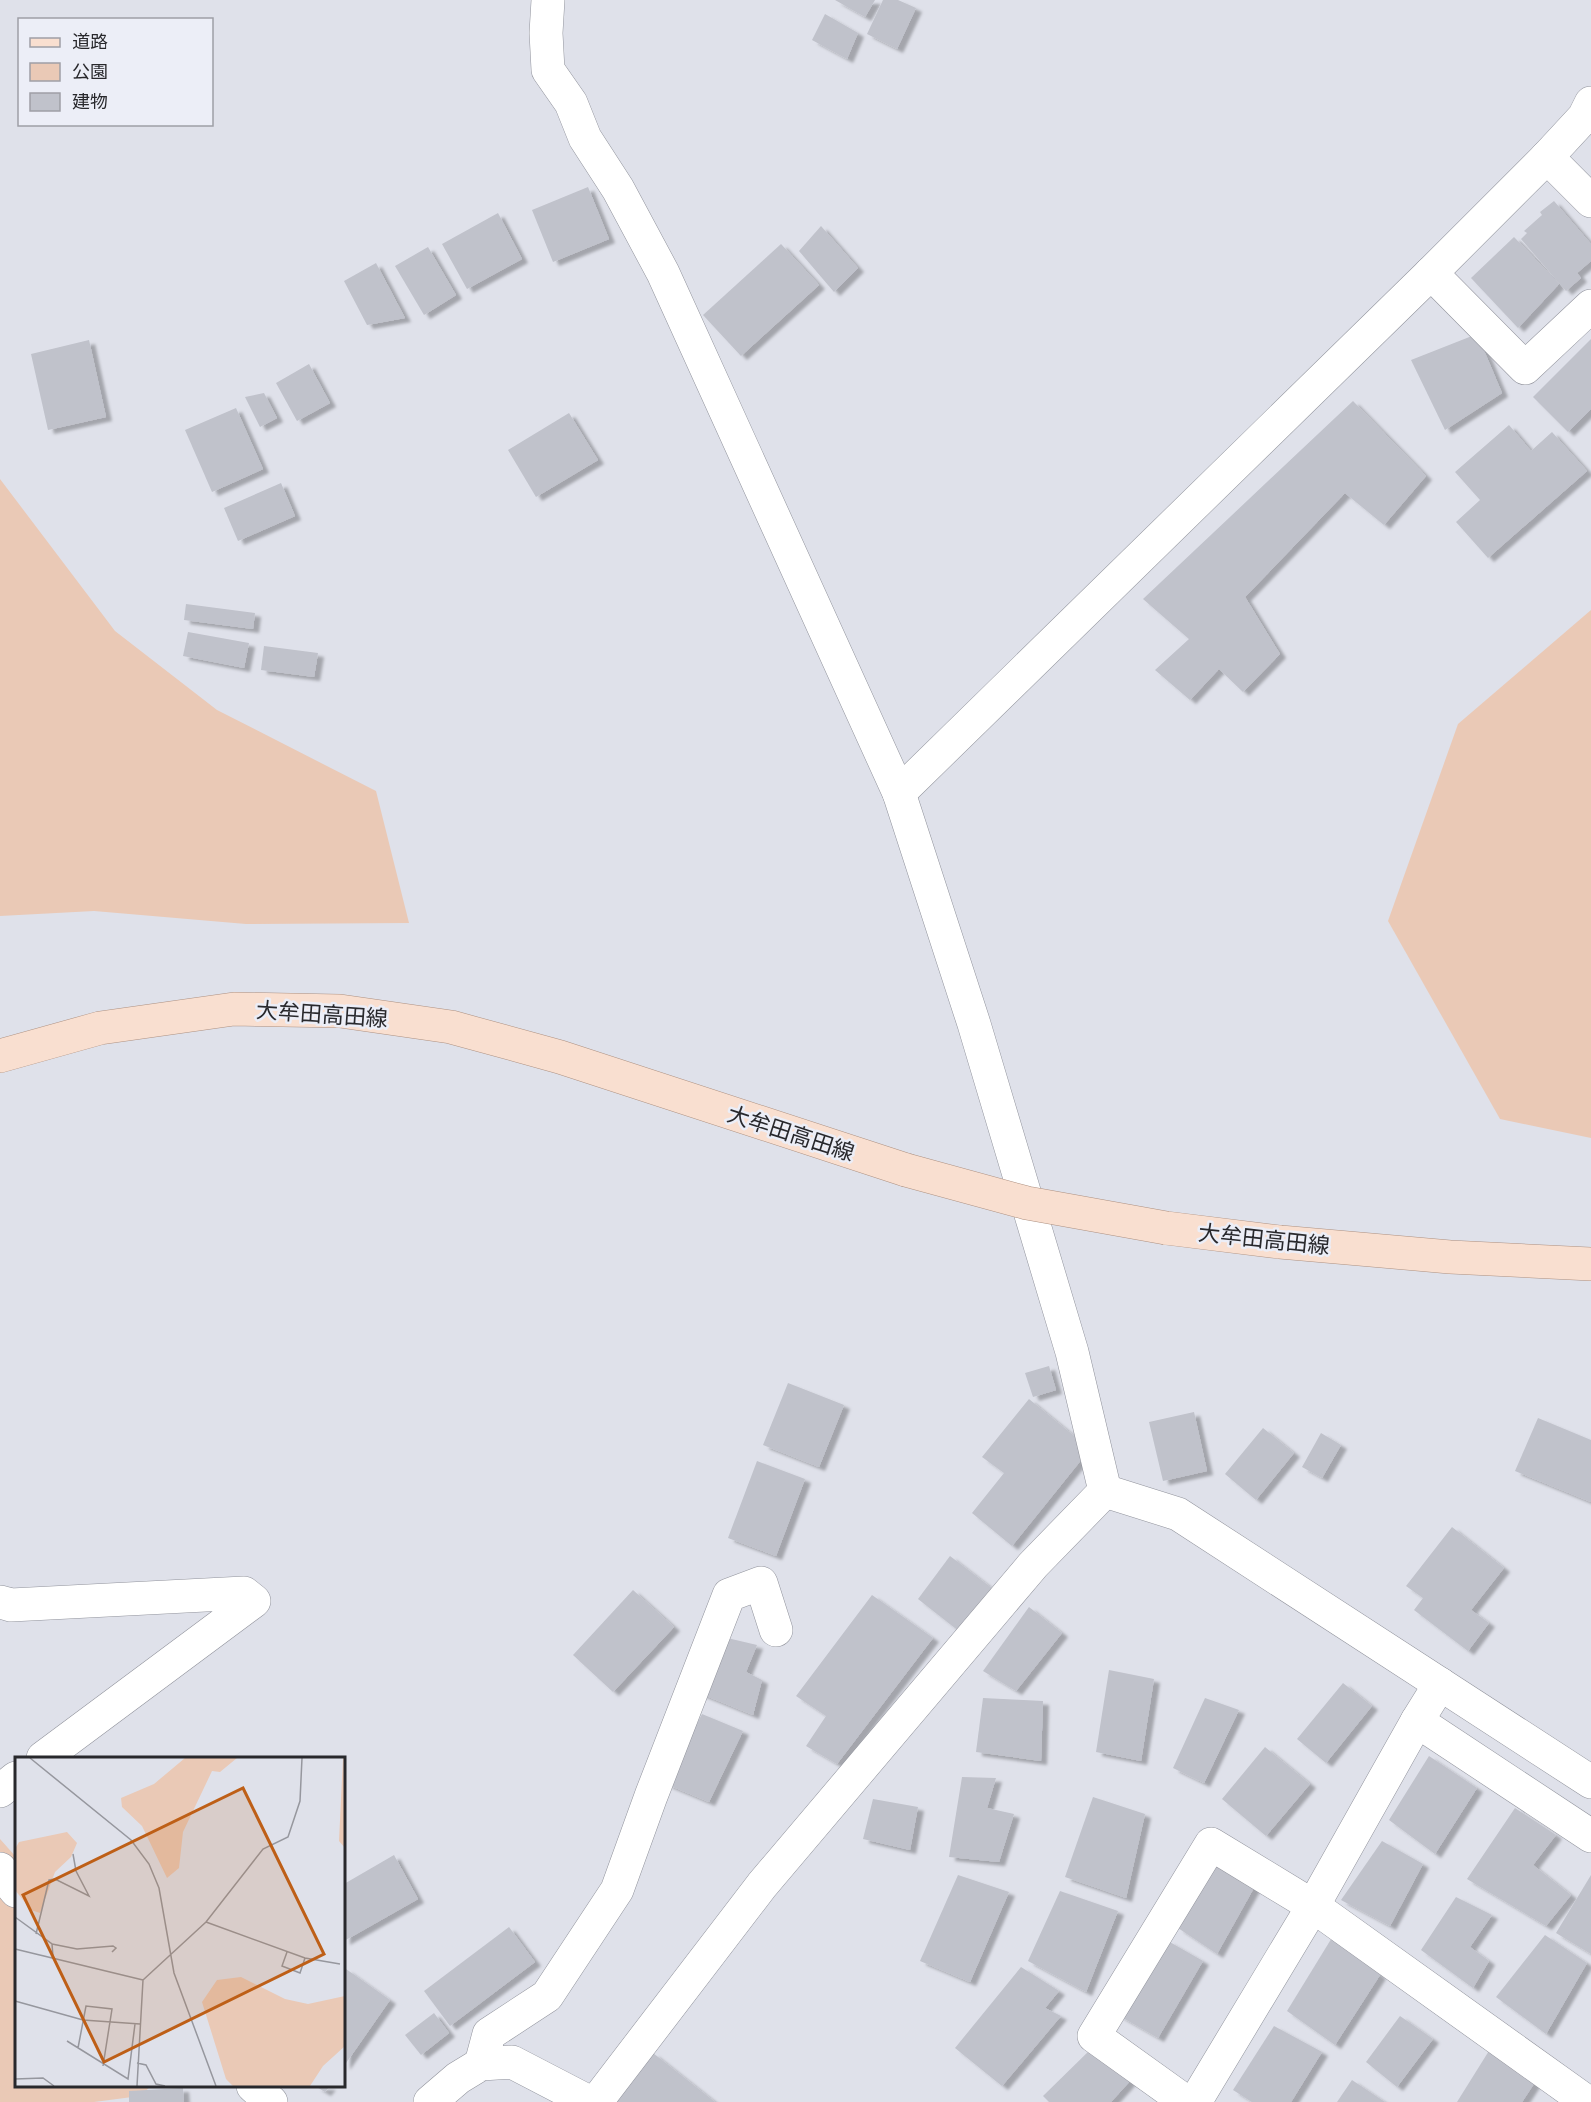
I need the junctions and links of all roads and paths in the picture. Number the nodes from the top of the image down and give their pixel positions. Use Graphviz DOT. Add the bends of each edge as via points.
graph roads {
  1 [pos="549,0"];
  2 [pos="1591,103"];
  3 [pos="1547,157"];
  4 [pos="1591,201"];
  5 [pos="1431,273"];
  6 [pos="1591,306"];
  7 [pos="899,793"];
  8 [pos="0,1056"];
  9 [pos="1591,1264"];
  10 [pos="1105,1491"];
  11 [pos="0,1602"];
  12 [pos="776,1630"];
  13 [pos="1440,1684"];
  14 [pos="1417,1721"];
  15 [pos="44,1757"];
  16 [pos="15,1779"];
  17 [pos="1591,1782"];
  18 [pos="0,1791"];
  19 [pos="1591,1836"];
  20 [pos="0,1869"];
  21 [pos="15,1890"];
  22 [pos="1313,1906"];
  23 [pos="481,2064"];
  24 [pos="255,2087"];
  25 [pos="271,2102"];
  26 [pos="430,2102"];
  27 [pos="588,2102"];
  28 [pos="596,2102"];
  29 [pos="1186,2102"];
  30 [pos="1195,2102"];
  31 [pos="1587,2102"];
  1 -- 7 [label="street" via="548,70 571,103 585,138 618,189 663,273"];
  2 -- 3 [label="street" via="1584,117"];
  3 -- 4 [label="street"];
  3 -- 5 [label="street"];
  5 -- 6 [label="street" via="1525,368"];
  5 -- 7 [label="street"];
  7 -- 10 [label="street" via="974,1024 1069,1341"];
  8 -- 9 [label="main road, 大牟田高田線, bridge" via="100,1028 234,1009 340,1011 451,1027 560,1057 906,1170 1027,1203 1166,1228 1280,1242"];
  10 -- 13 [label="street" via="1178,1514"];
  10 -- 28 [label="street" via="1034,1565 762,1885"];
  11 -- 15 [label="street" via="11,1605 244,1593 255,1601"];
  12 -- 23 [label="street" via="761,1583 729,1595 617,1890 547,1996 489,2034"];
  13 -- 14 [label="street"];
  13 -- 17 [label="street"];
  14 -- 19 [label="street"];
  14 -- 22 [label="street"];
  16 -- 18 [label="street"];
  20 -- 21 [label="street"];
  22 -- 29 [label="street" via="1211,1844 1094,2036"];
  22 -- 30 [label="street"];
  22 -- 31 [label="street"];
  23 -- 26 [label="street"];
  23 -- 27 [label="street" via="512,2062"];
  24 -- 25 [label="street"];
}
